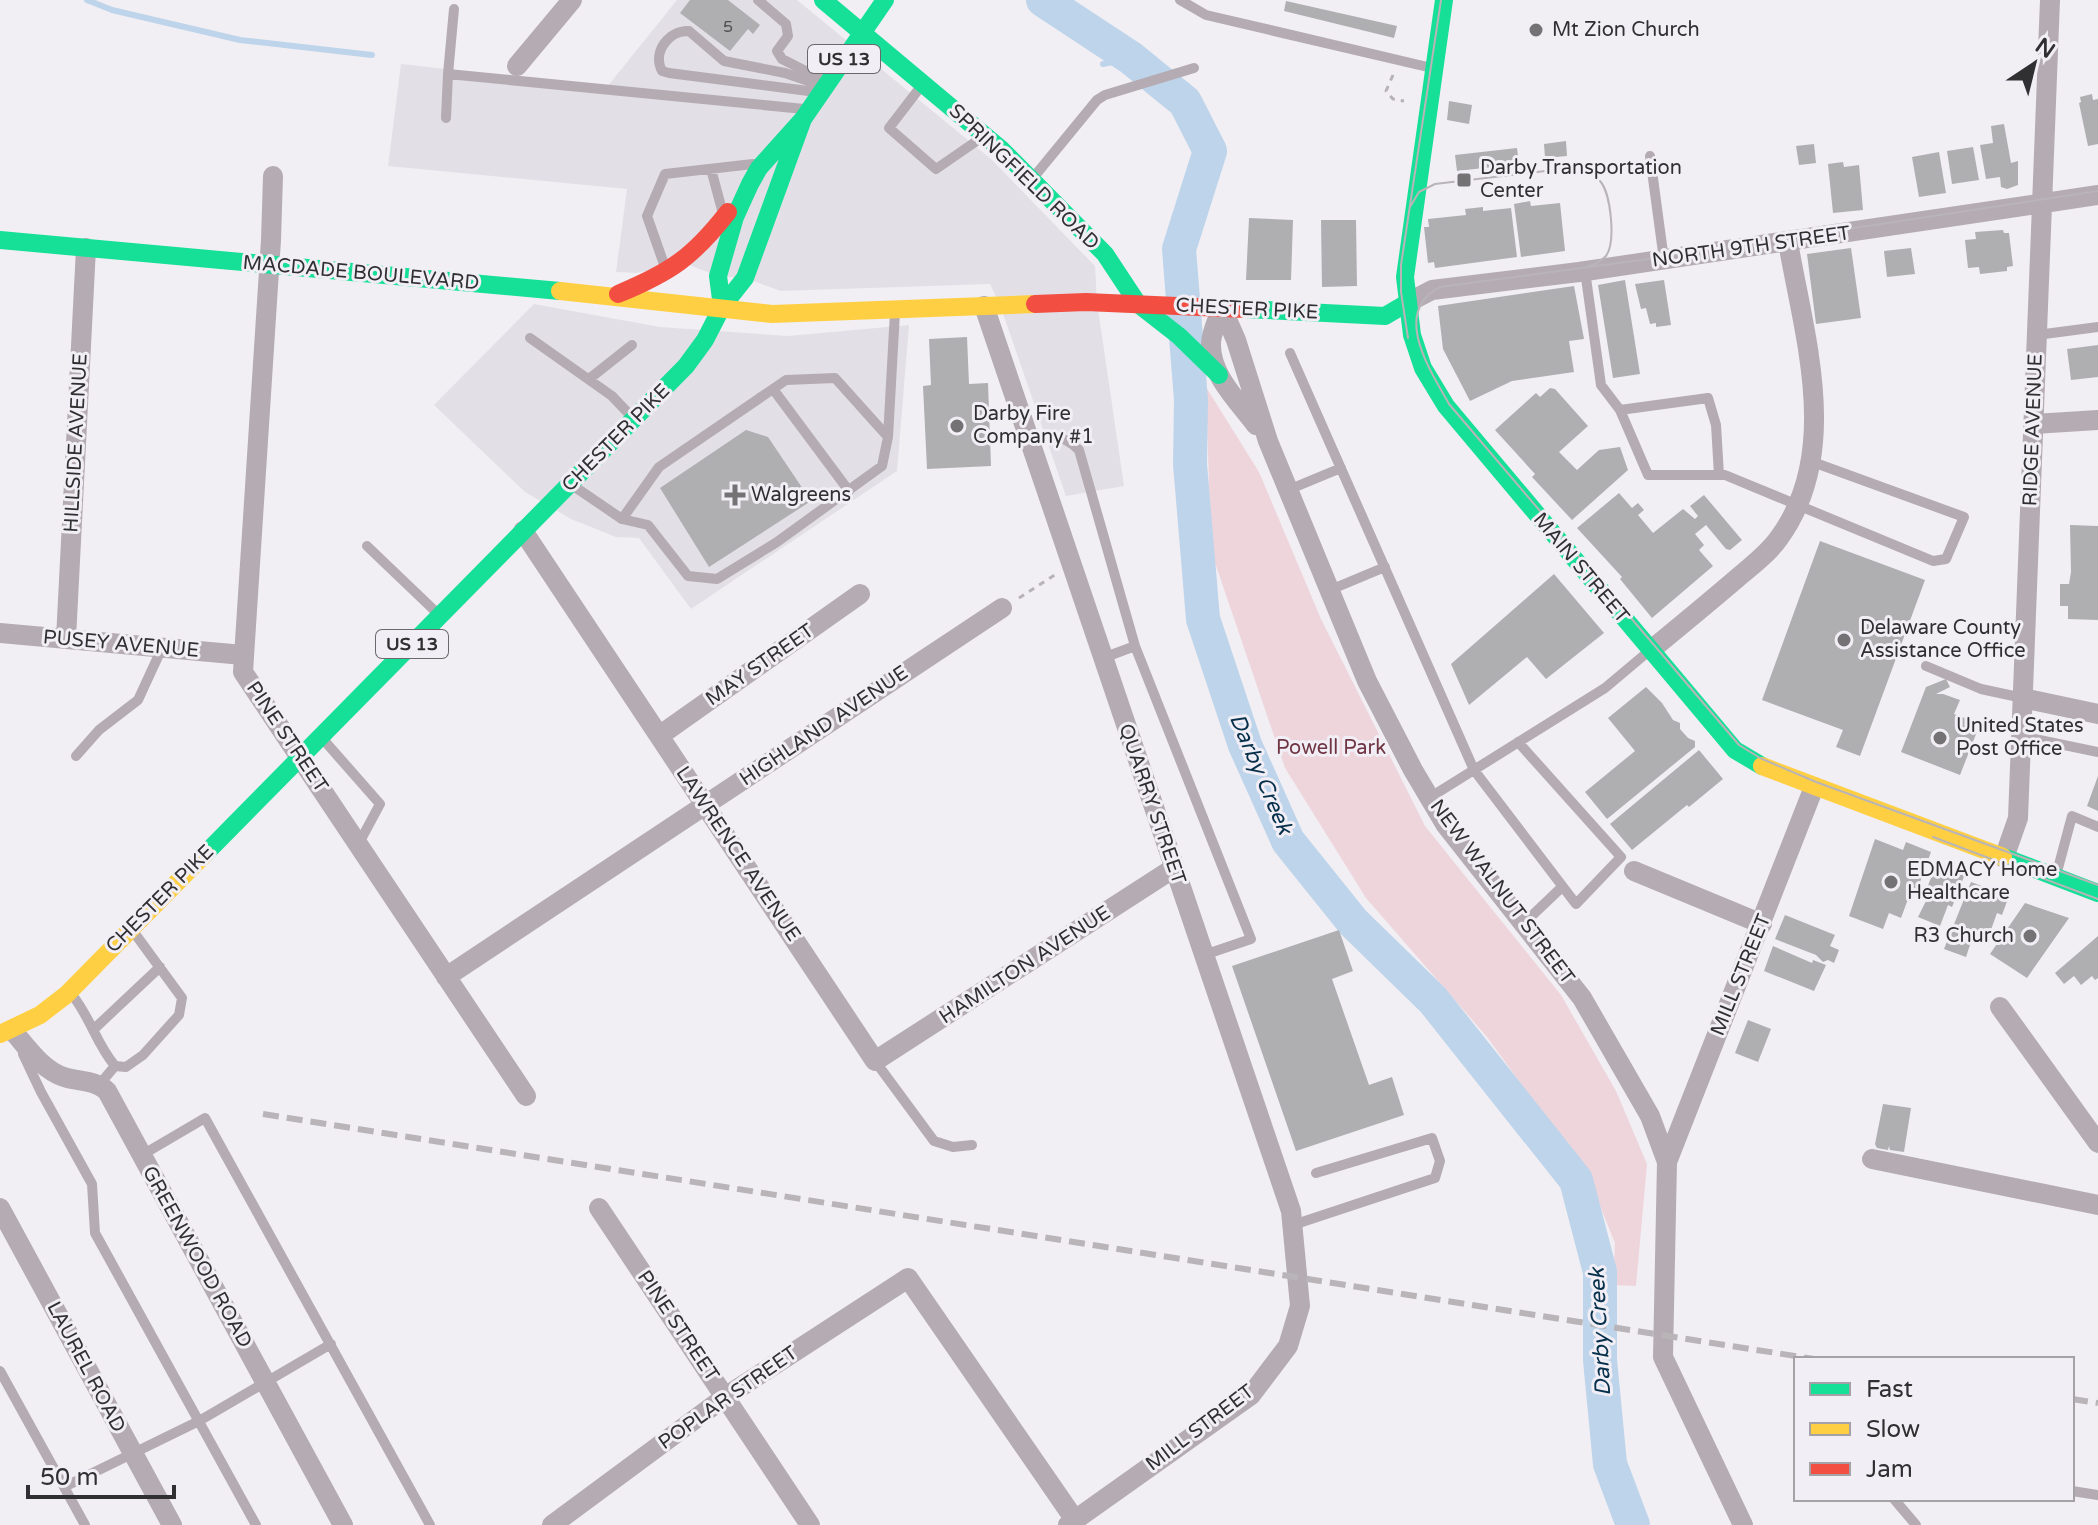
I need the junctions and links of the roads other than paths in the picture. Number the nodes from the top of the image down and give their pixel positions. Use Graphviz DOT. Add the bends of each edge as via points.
graph roads {
  1 [pos="572,0"];
  2 [pos="758,0"];
  3 [pos="823,0"];
  4 [pos="885,0"];
  5 [pos="1180,0"];
  6 [pos="1444,0"];
  7 [pos="2050,0"];
  8 [pos="454,9"];
  9 [pos="862,33"];
  10 [pos="517,66"];
  11 [pos="1194,68"];
  12 [pos="1433,68"];
  13 [pos="448,74"];
  14 [pos="924,84"];
  15 [pos="825,87"];
  16 [pos="807,115"];
  17 [pos="446,118"];
  18 [pos="986,135"];
  19 [pos="1650,156"];
  20 [pos="764,163"];
  21 [pos="711,169"];
  22 [pos="273,176"];
  23 [pos="1032,180"];
  24 [pos="750,184"];
  25 [pos="2098,195"];
  26 [pos="2042,205"];
  27 [pos="724,217"];
  28 [pos="0,240"];
  29 [pos="1788,242"];
  30 [pos="86,248"];
  31 [pos="1664,260"];
  32 [pos="269,264"];
  33 [pos="1585,271"];
  34 [pos="667,273"];
  35 [pos="614,296"];
  36 [pos="1407,303"];
  37 [pos="1138,304"];
  38 [pos="984,306"];
  39 [pos="722,307"];
  40 [pos="1222,308"];
  41 [pos="895,309"];
  42 [pos="2098,327"];
  43 [pos="2037,335"];
  44 [pos="530,338"];
  45 [pos="632,345"];
  46 [pos="1290,353"];
  47 [pos="1219,375"];
  48 [pos="589,379"];
  49 [pos="773,389"];
  50 [pos="1620,410"];
  51 [pos="634,420"];
  52 [pos="2098,420"];
  53 [pos="2034,424"];
  54 [pos="888,437"];
  55 [pos="1268,441"];
  56 [pos="1030,443"];
  57 [pos="1809,461"];
  58 [pos="1341,468"];
  59 [pos="1719,475"];
  60 [pos="570,484"];
  61 [pos="1288,490"];
  62 [pos="849,491"];
  63 [pos="1797,506"];
  64 [pos="622,519"];
  65 [pos="523,531"];
  66 [pos="367,546"];
  67 [pos="1385,567"];
  68 [pos="1330,590"];
  69 [pos="860,594"];
  70 [pos="1010,604"];
  71 [pos="440,616"];
  72 [pos="0,633"];
  73 [pos="66,639"];
  74 [pos="1135,646"];
  75 [pos="162,648"];
  76 [pos="1651,650"];
  77 [pos="243,655"];
  78 [pos="1103,658"];
  79 [pos="1926,666"];
  80 [pos="2023,698"];
  81 [pos="2098,714"];
  82 [pos="321,736"];
  83 [pos="659,736"];
  84 [pos="2021,736"];
  85 [pos="1518,742"];
  86 [pos="2098,752"];
  87 [pos="76,756"];
  88 [pos="300,757"];
  89 [pos="1474,770"];
  90 [pos="1814,787"];
  91 [pos="1429,798"];
  92 [pos="705,805"];
  93 [pos="2098,827"];
  94 [pos="358,845"];
  95 [pos="2004,858"];
  96 [pos="1628,864"];
  97 [pos="1174,868"];
  98 [pos="2055,877"];
  99 [pos="1562,887"];
  100 [pos="2098,893"];
  101 [pos="1523,924"];
  102 [pos="1762,924"];
  103 [pos="131,928"];
  104 [pos="1204,955"];
  105 [pos="160,967"];
  106 [pos="446,977"];
  107 [pos="70,991"];
  108 [pos="2000,1007"];
  109 [pos="93,1030"];
  110 [pos="6,1032"];
  111 [pos="875,1061"];
  112 [pos="115,1066"];
  113 [pos="99,1085"];
  114 [pos="526,1096"];
  115 [pos="2098,1143"];
  116 [pos="972,1145"];
  117 [pos="142,1155"];
  118 [pos="1872,1159"];
  119 [pos="1667,1162"];
  120 [pos="1316,1173"];
  121 [pos="2098,1205"];
  122 [pos="0,1208"];
  123 [pos="599,1208"];
  124 [pos="1293,1225"];
  125 [pos="1300,1306"];
  126 [pos="331,1344"];
  127 [pos="0,1371"];
  128 [pos="265,1381"];
  129 [pos="725,1397"];
  130 [pos="199,1421"];
  131 [pos="133,1453"];
  132 [pos="64,1487"];
  133 [pos="2074,1491"];
  134 [pos="2098,1495"];
  135 [pos="1896,1501"];
  136 [pos="1071,1522"];
  137 [pos="85,1525"];
  138 [pos="172,1525"];
  139 [pos="256,1525"];
  140 [pos="343,1525"];
  141 [pos="430,1525"];
  142 [pos="552,1525"];
  143 [pos="810,1525"];
  144 [pos="1743,1525"];
  145 [pos="1916,1525"];
  1 -- 10 [label="street"];
  2 -- 15 [label="lane" via="786,24 788,36 777,51 782,59"];
  3 -- 9 [label="main road, SPRINGFIELD ROAD"];
  4 -- 9 [label="main road, US 13"];
  5 -- 12 [label="lane" via="1206,15"];
  6 -- 12 [label="main road, MAIN STREET"];
  7 -- 26 [label="street, RIDGE AVENUE"];
  8 -- 13 [label="lane"];
  9 -- 14 [label="main road, SPRINGFIELD ROAD"];
  9 -- 15 [label="main road, US 13"];
  11 -- 23 [label="lane" via="1105,95 1089,107"];
  12 -- 36 [label="main road, MAIN STREET" via="1405,277"];
  13 -- 16 [label="lane"];
  13 -- 17 [label="lane"];
  14 -- 18 [label="main road, SPRINGFIELD ROAD"];
  14 -- 18 [label="lane" via="889,128 936,169"];
  15 -- 15 [label="lane" via="669,73 662,71 658,57 673,35 689,31 724,61"];
  15 -- 16 [label="main road, US 13"];
  16 -- 20 [label="main road, US 13"];
  16 -- 39 [label="main road, US 13" via="745,278"];
  18 -- 23 [label="main road, SPRINGFIELD ROAD"];
  19 -- 31 [label="lane"];
  20 -- 21 [label="lane"];
  20 -- 24 [label="main road, US 13"];
  21 -- 27 [label="lane"];
  21 -- 34 [label="lane" via="665,174 647,216"];
  22 -- 32 [label="street, PINE STREET"];
  23 -- 37 [label="main road, SPRINGFIELD ROAD" via="1105,254"];
  24 -- 27 [label="main road"];
  24 -- 39 [label="main road, US 13" via="718,276"];
  25 -- 26 [label="street, NORTH 9TH STREET"];
  26 -- 29 [label="street, NORTH 9TH STREET"];
  26 -- 43 [label="street, RIDGE AVENUE"];
  27 -- 34 [label="main road" via="692,256"];
  28 -- 30 [label="main road, MACDADE BOULEVARD"];
  29 -- 31 [label="street, NORTH 9TH STREET"];
  29 -- 57 [label="street" via="1811,374 1815,433"];
  30 -- 32 [label="main road, MACDADE BOULEVARD"];
  30 -- 73 [label="street, HILLSIDE AVENUE"];
  31 -- 33 [label="street, NORTH 9TH STREET"];
  32 -- 35 [label="main road, MACDADE BOULEVARD"];
  32 -- 77 [label="street, PINE STREET"];
  33 -- 36 [label="street, NORTH 9TH STREET" via="1432,290"];
  33 -- 50 [label="lane" via="1601,385"];
  34 -- 35 [label="main road"];
  35 -- 39 [label="main road, MACDADE BOULEVARD"];
  36 -- 40 [label="main road, CHESTER PIKE" via="1385,316"];
  36 -- 76 [label="main road, MAIN STREET" via="1423,368 1446,406"];
  37 -- 38 [label="main road, CHESTER PIKE"];
  37 -- 40 [label="main road, CHESTER PIKE"];
  37 -- 47 [label="main road, SPRINGFIELD ROAD"];
  38 -- 41 [label="main road, CHESTER PIKE"];
  38 -- 56 [label="street, QUARRY STREET"];
  39 -- 41 [label="main road, CHESTER PIKE" via="772,314"];
  39 -- 51 [label="main road, CHESTER PIKE / US 13" via="691,360"];
  40 -- 47 [label="street, NEW WALNUT STREET" via="1211,342"];
  40 -- 55 [label="street, NEW WALNUT STREET"];
  41 -- 54 [label="lane"];
  42 -- 43 [label="lane"];
  43 -- 53 [label="street, RIDGE AVENUE"];
  44 -- 48 [label="lane"];
  45 -- 48 [label="lane"];
  46 -- 58 [label="lane"];
  47 -- 55 [label="street, NEW WALNUT STREET"];
  48 -- 51 [label="lane"];
  49 -- 54 [label="lane" via="786,380 835,378"];
  49 -- 62 [label="lane"];
  49 -- 64 [label="lane" via="659,467"];
  50 -- 59 [label="lane" via="1648,475"];
  50 -- 59 [label="lane" via="1708,398 1716,425"];
  51 -- 60 [label="main road, CHESTER PIKE / US 13"];
  52 -- 53 [label="street"];
  53 -- 80 [label="street, RIDGE AVENUE"];
  54 -- 62 [label="lane" via="882,466"];
  55 -- 61 [label="street, NEW WALNUT STREET"];
  56 -- 74 [label="lane" via="1051,435 1079,450"];
  56 -- 78 [label="street, QUARRY STREET"];
  57 -- 63 [label="street"];
  57 -- 63 [label="lane" via="1964,517 1946,559 1933,561"];
  58 -- 61 [label="lane"];
  58 -- 67 [label="lane"];
  59 -- 63 [label="lane"];
  60 -- 64 [label="lane"];
  60 -- 65 [label="main road, CHESTER PIKE / US 13"];
  61 -- 68 [label="street, NEW WALNUT STREET"];
  62 -- 64 [label="lane" via="717,579 688,576 648,525"];
  63 -- 76 [label="street" via="1779,538 1754,564"];
  65 -- 71 [label="main road, CHESTER PIKE / US 13"];
  65 -- 83 [label="street, LAWRENCE AVENUE"];
  66 -- 71 [label="lane"];
  67 -- 68 [label="lane"];
  67 -- 89 [label="lane"];
  68 -- 91 [label="street, NEW WALNUT STREET" via="1367,681"];
  69 -- 83 [label="street, MAY STREET"];
  70 -- 92 [label="street, HIGHLAND AVENUE"];
  71 -- 82 [label="main road, CHESTER PIKE / US 13"];
  72 -- 73 [label="street, PUSEY AVENUE"];
  73 -- 75 [label="street, PUSEY AVENUE"];
  74 -- 78 [label="lane"];
  74 -- 104 [label="lane" via="1251,939"];
  75 -- 77 [label="street, PUSEY AVENUE"];
  75 -- 87 [label="lane" via="138,700"];
  76 -- 85 [label="lane" via="1605,688"];
  76 -- 90 [label="main road, MAIN STREET" via="1735,750"];
  77 -- 88 [label="street, PINE STREET" via="243,672"];
  78 -- 97 [label="street, QUARRY STREET"];
  79 -- 80 [label="lane" via="1981,689"];
  80 -- 81 [label="street"];
  80 -- 84 [label="street, RIDGE AVENUE"];
  82 -- 88 [label="main road, CHESTER PIKE / US 13"];
  82 -- 94 [label="lane" via="380,804"];
  83 -- 92 [label="street, LAWRENCE AVENUE"];
  84 -- 86 [label="lane"];
  84 -- 95 [label="street, RIDGE AVENUE" via="2018,818"];
  85 -- 89 [label="lane"];
  85 -- 96 [label="lane"];
  88 -- 94 [label="street, PINE STREET"];
  88 -- 103 [label="main road, CHESTER PIKE / US 13"];
  89 -- 91 [label="lane"];
  89 -- 99 [label="lane"];
  90 -- 95 [label="main road, MAIN STREET"];
  90 -- 102 [label="street, MILL STREET"];
  91 -- 101 [label="street, NEW WALNUT STREET"];
  92 -- 106 [label="street, HIGHLAND AVENUE"];
  92 -- 111 [label="street, LAWRENCE AVENUE"];
  93 -- 98 [label="lane" via="2072,816"];
  94 -- 106 [label="street, PINE STREET"];
  95 -- 98 [label="main road, MAIN STREET"];
  96 -- 99 [label="lane" via="1576,904"];
  96 -- 102 [label="street"];
  97 -- 104 [label="street, QUARRY STREET"];
  97 -- 111 [label="street, HAMILTON AVENUE"];
  98 -- 100 [label="main road, MAIN STREET"];
  99 -- 101 [label="lane"];
  101 -- 119 [label="street, NEW WALNUT STREET" via="1582,998 1628,1073"];
  102 -- 119 [label="street, MILL STREET"];
  103 -- 105 [label="lane"];
  103 -- 107 [label="main road, CHESTER PIKE / US 13"];
  104 -- 124 [label="street, QUARRY STREET"];
  105 -- 109 [label="lane"];
  105 -- 112 [label="lane" via="182,998 179,1015 143,1055 126,1067"];
  106 -- 114 [label="street, PINE STREET"];
  107 -- 109 [label="lane"];
  107 -- 110 [label="main road, CHESTER PIKE / US 13" via="40,1015"];
  108 -- 115 [label="street"];
  109 -- 112 [label="lane" via="99,1048"];
  110 -- 113 [label="street" via="54,1072"];
  110 -- 130 [label="lane" via="92,1184 95,1233"];
  111 -- 116 [label="lane, LAWRENCE AVENUE" via="934,1141"];
  112 -- 113 [label="lane"];
  113 -- 117 [label="street, GREENWOOD ROAD"];
  117 -- 126 [label="lane" via="205,1118"];
  117 -- 128 [label="street, GREENWOOD ROAD"];
  118 -- 121 [label="street"];
  119 -- 144 [label="street" via="1663,1357"];
  120 -- 124 [label="lane" via="1432,1138 1440,1161 1435,1178"];
  122 -- 131 [label="street, LAUREL ROAD"];
  123 -- 129 [label="street, PINE STREET"];
  124 -- 125 [label="street, QUARRY STREET"];
  125 -- 136 [label="street, MILL STREET" via="1288,1346 1251,1395"];
  126 -- 128 [label="lane"];
  126 -- 141 [label="lane"];
  127 -- 132 [label="lane"];
  128 -- 130 [label="lane"];
  128 -- 140 [label="street, GREENWOOD ROAD"];
  129 -- 136 [label="street, POPLAR STREET" via="908,1278"];
  129 -- 142 [label="street, POPLAR STREET"];
  129 -- 143 [label="street, PINE STREET"];
  130 -- 131 [label="lane"];
  130 -- 139 [label="lane"];
  131 -- 132 [label="lane"];
  131 -- 138 [label="street, LAUREL ROAD"];
  132 -- 137 [label="lane"];
  133 -- 134 [label="lane"];
  135 -- 145 [label="lane"];
}
